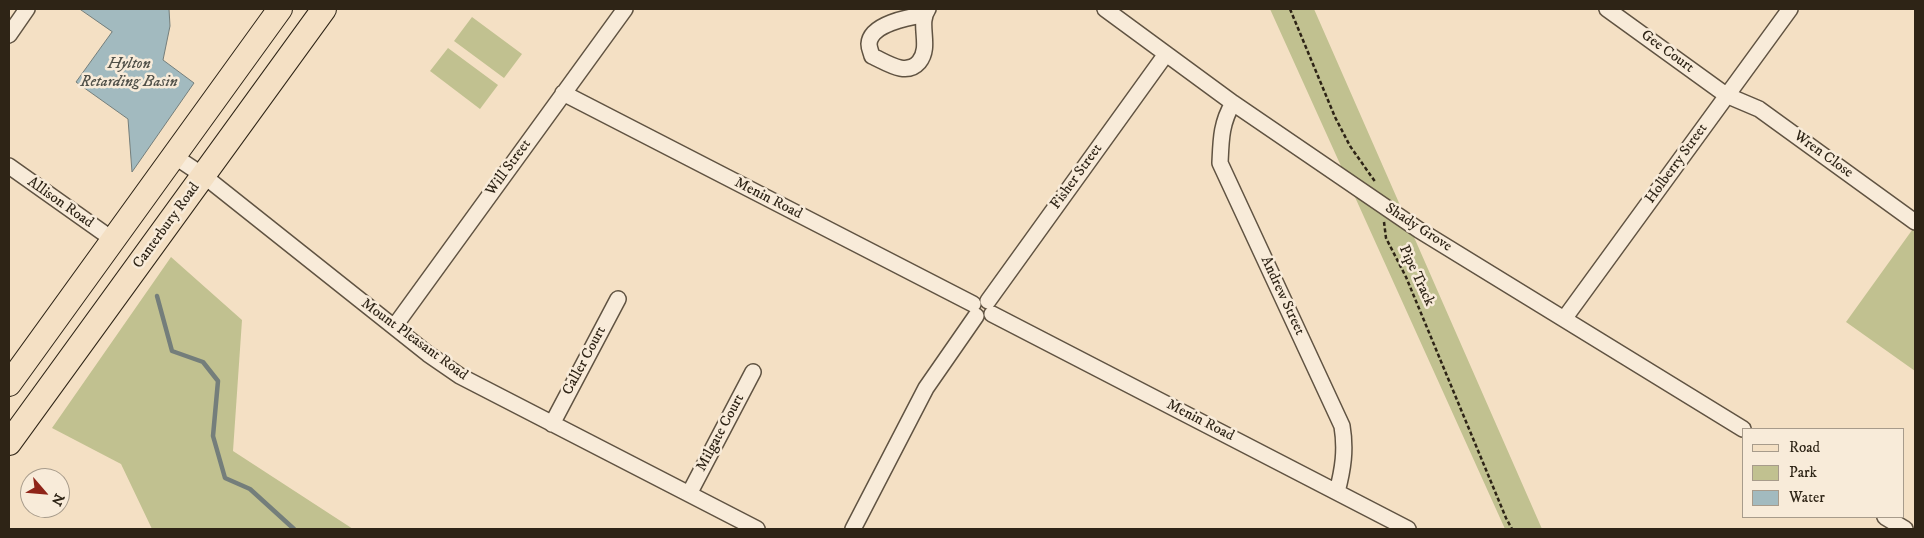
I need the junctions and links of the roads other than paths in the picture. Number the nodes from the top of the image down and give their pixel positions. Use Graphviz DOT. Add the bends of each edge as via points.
graph roads {
  1 [pos="27,9"];
  2 [pos="280,9"];
  3 [pos="324,9"];
  4 [pos="625,9"];
  5 [pos="1105,9"];
  6 [pos="1607,9"];
  7 [pos="1790,9"];
  8 [pos="9,35"];
  9 [pos="1166,54"];
  10 [pos="563,93"];
  11 [pos="1726,96"];
  12 [pos="1234,103"];
  13 [pos="174,156"];
  14 [pos="9,166"];
  15 [pos="204,176"];
  16 [pos="1915,222"];
  17 [pos="112,240"];
  18 [pos="618,299"];
  19 [pos="990,307"];
  20 [pos="974,310"];
  21 [pos="1564,319"];
  22 [pos="394,327"];
  23 [pos="753,372"];
  24 [pos="9,384"];
  25 [pos="552,424"];
  26 [pos="1742,428"];
  27 [pos="9,443"];
  28 [pos="1337,492"];
  29 [pos="689,494"];
  30 [pos="1886,518"];
  31 [pos="757,529"];
  32 [pos="853,529"];
  33 [pos="1408,529"];
  34 [pos="1905,529"];
  1 -- 8 [label="street"];
  2 -- 13 [label="main road"];
  3 -- 15 [label="main road, Canterbury Road"];
  4 -- 10 [label="street, Will Street"];
  5 -- 9 [label="street, Shady Grove"];
  6 -- 11 [label="street, Gee Court"];
  7 -- 11 [label="street, Holberry Street"];
  9 -- 12 [label="street, Shady Grove"];
  9 -- 19 [label="street, Fisher Street"];
  10 -- 20 [label="street, Menin Road"];
  10 -- 22 [label="street, Will Street"];
  11 -- 16 [label="street, Wren Close" via="1759,109"];
  11 -- 21 [label="street, Holberry Street"];
  12 -- 21 [label="street, Shady Grove" via="1419,230"];
  12 -- 28 [label="street, Andrew Street" via="1225,117 1220,163 1342,426 1345,445"];
  13 -- 15 [label="street, Mount Pleasant Road"];
  13 -- 17 [label="main road"];
  14 -- 17 [label="street, Allison Road"];
  15 -- 22 [label="street, Mount Pleasant Road"];
  15 -- 27 [label="main road, Canterbury Road"];
  17 -- 24 [label="main road"];
  18 -- 25 [label="street, Caller Court"];
  19 -- 20 [label="street" via="979,299"];
  19 -- 28 [label="street, Menin Road"];
  20 -- 32 [label="street" via="926,388"];
  21 -- 26 [label="street, Shady Grove"];
  22 -- 25 [label="street, Mount Pleasant Road" via="460,376"];
  23 -- 29 [label="street, Milgate Court"];
  25 -- 29 [label="street, Mount Pleasant Road"];
  28 -- 33 [label="street, Menin Road"];
  29 -- 31 [label="street, Mount Pleasant Road"];
  30 -- 34 [label="street"];
}
